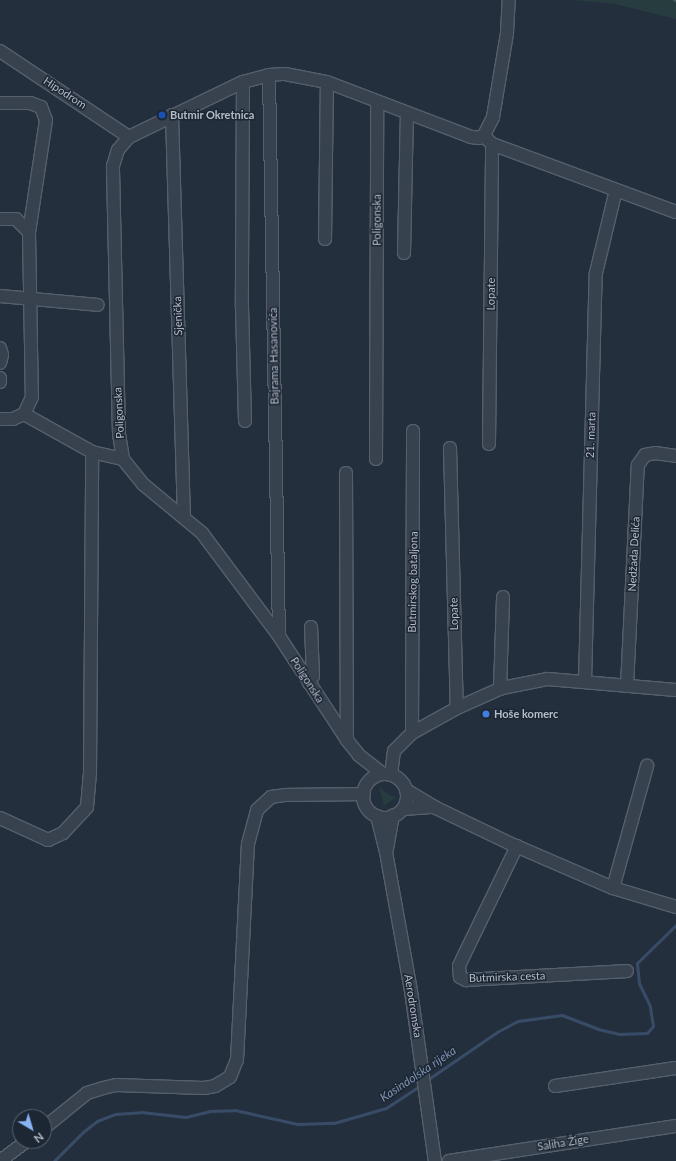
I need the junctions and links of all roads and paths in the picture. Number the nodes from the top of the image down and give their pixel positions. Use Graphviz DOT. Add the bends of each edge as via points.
graph roads {
  1 [pos="509,0"];
  2 [pos="0,51"];
  3 [pos="269,75"];
  4 [pos="243,82"];
  5 [pos="327,82"];
  6 [pos="377,102"];
  7 [pos="0,103"];
  8 [pos="407,113"];
  9 [pos="172,115"];
  10 [pos="484,135"];
  11 [pos="129,137"];
  12 [pos="492,144"];
  13 [pos="616,190"];
  14 [pos="676,212"];
  15 [pos="0,219"];
  16 [pos="28,232"];
  17 [pos="325,238"];
  18 [pos="404,253"];
  19 [pos="0,296"];
  20 [pos="30,299"];
  21 [pos="98,305"];
  22 [pos="0,348"];
  23 [pos="0,363"];
  24 [pos="0,378"];
  25 [pos="0,382"];
  26 [pos="24,414"];
  27 [pos="0,419"];
  28 [pos="245,421"];
  29 [pos="413,431"];
  30 [pos="489,444"];
  31 [pos="450,448"];
  32 [pos="92,452"];
  33 [pos="676,456"];
  34 [pos="123,459"];
  35 [pos="376,459"];
  36 [pos="346,473"];
  37 [pos="184,517"];
  38 [pos="503,597"];
  39 [pos="311,627"];
  40 [pos="279,636"];
  41 [pos="585,682"];
  42 [pos="309,683"];
  43 [pos="627,686"];
  44 [pos="500,689"];
  45 [pos="676,690"];
  46 [pos="457,708"];
  47 [pos="412,733"];
  48 [pos="347,740"];
  49 [pos="359,755"];
  50 [pos="647,766"];
  51 [pos="387,775"];
  52 [pos="370,780"];
  53 [pos="406,790"];
  54 [pos="364,794"];
  55 [pos="434,806"];
  56 [pos="403,809"];
  57 [pos="377,816"];
  58 [pos="393,816"];
  59 [pos="0,818"];
  60 [pos="517,846"];
  61 [pos="386,852"];
  62 [pos="613,888"];
  63 [pos="676,907"];
  64 [pos="627,971"];
  65 [pos="676,1068"];
  66 [pos="555,1086"];
  67 [pos="52,1121"];
  68 [pos="676,1126"];
  69 [pos="17,1149"];
  70 [pos="0,1161"];
  71 [pos="435,1161"];
  72 [pos="449,1161"];
  1 -- 10 [label="street" via="507,33 493,117"];
  2 -- 11 [label="street, Hipodrom"];
  3 -- 4 [label="street, Poligonska"];
  3 -- 5 [label="street, Poligonska" via="285,74"];
  3 -- 40 [label="street, Bajrama Hasanovića"];
  4 -- 9 [label="street, Poligonska"];
  4 -- 28 [label="street" via="242,307"];
  5 -- 6 [label="street, Poligonska"];
  5 -- 17 [label="street"];
  6 -- 8 [label="street, Poligonska"];
  6 -- 35 [label="street, Poligonska"];
  7 -- 16 [label="street" via="30,103 42,107 46,120"];
  8 -- 10 [label="street, Poligonska" via="471,138"];
  8 -- 18 [label="street"];
  9 -- 11 [label="street, Poligonska"];
  9 -- 37 [label="street, Sjenička"];
  10 -- 12 [label="street"];
  11 -- 34 [label="street, Poligonska" via="118,150 113,166 112,185 119,426"];
  12 -- 13 [label="street"];
  12 -- 30 [label="street, Lopate"];
  13 -- 14 [label="street"];
  13 -- 41 [label="street, 21. marta" via="596,273"];
  15 -- 16 [label="street" via="16,219"];
  16 -- 20 [label="street"];
  19 -- 20 [label="street"];
  20 -- 21 [label="street"];
  20 -- 26 [label="street" via="32,397"];
  22 -- 23 [label="street"];
  24 -- 25 [label="street"];
  26 -- 27 [label="street" via="13,419"];
  26 -- 32 [label="street"];
  29 -- 47 [label="street, Butmirskog bataljona"];
  31 -- 46 [label="street, Lopate"];
  32 -- 34 [label="street"];
  32 -- 59 [label="street" via="90,771 87,807 63,833 48,840"];
  33 -- 43 [label="street, Nedžada Delića" via="655,453 645,455 638,465"];
  34 -- 37 [label="street, Poligonska" via="143,484"];
  36 -- 48 [label="street"];
  37 -- 40 [label="street, Poligonska" via="202,533"];
  38 -- 44 [label="street"];
  39 -- 42 [label="street" via="313,676"];
  40 -- 42 [label="street, Poligonska"];
  41 -- 43 [label="street"];
  41 -- 44 [label="street" via="548,679 525,681"];
  42 -- 48 [label="street, Poligonska"];
  43 -- 45 [label="street"];
  44 -- 46 [label="street"];
  46 -- 47 [label="street"];
  47 -- 51 [label="street" via="394,751"];
  48 -- 49 [label="street, Poligonska"];
  49 -- 51 [label="street, Poligonska"];
  49 -- 52 [label="street, Poligonska"];
  50 -- 62 [label="street"];
  51 -- 52 [label="street"];
  51 -- 53 [label="street" via="403,783"];
  52 -- 54 [label="street"];
  53 -- 55 [label="street"];
  53 -- 56 [label="street" via="407,797"];
  54 -- 57 [label="street" via="368,809"];
  54 -- 67 [label="street" via="271,797 257,810 248,844 237,1060 230,1077 215,1086 204,1088 116,1085 103,1088 83,1096"];
  55 -- 56 [label="street"];
  55 -- 60 [label="street"];
  56 -- 58 [label="street"];
  57 -- 58 [label="street"];
  57 -- 61 [label="street, Aerodromska"];
  58 -- 61 [label="street, Aerodromska"];
  60 -- 62 [label="street"];
  60 -- 64 [label="street, Butmirska cesta" via="464,953 459,966 460,977 466,980"];
  61 -- 71 [label="street, Aerodromska" via="421,1058"];
  62 -- 63 [label="street"];
  65 -- 66 [label="street"];
  68 -- 72 [label="street, Saliha Žige"];
  69 -- 70 [label="street"];
}
